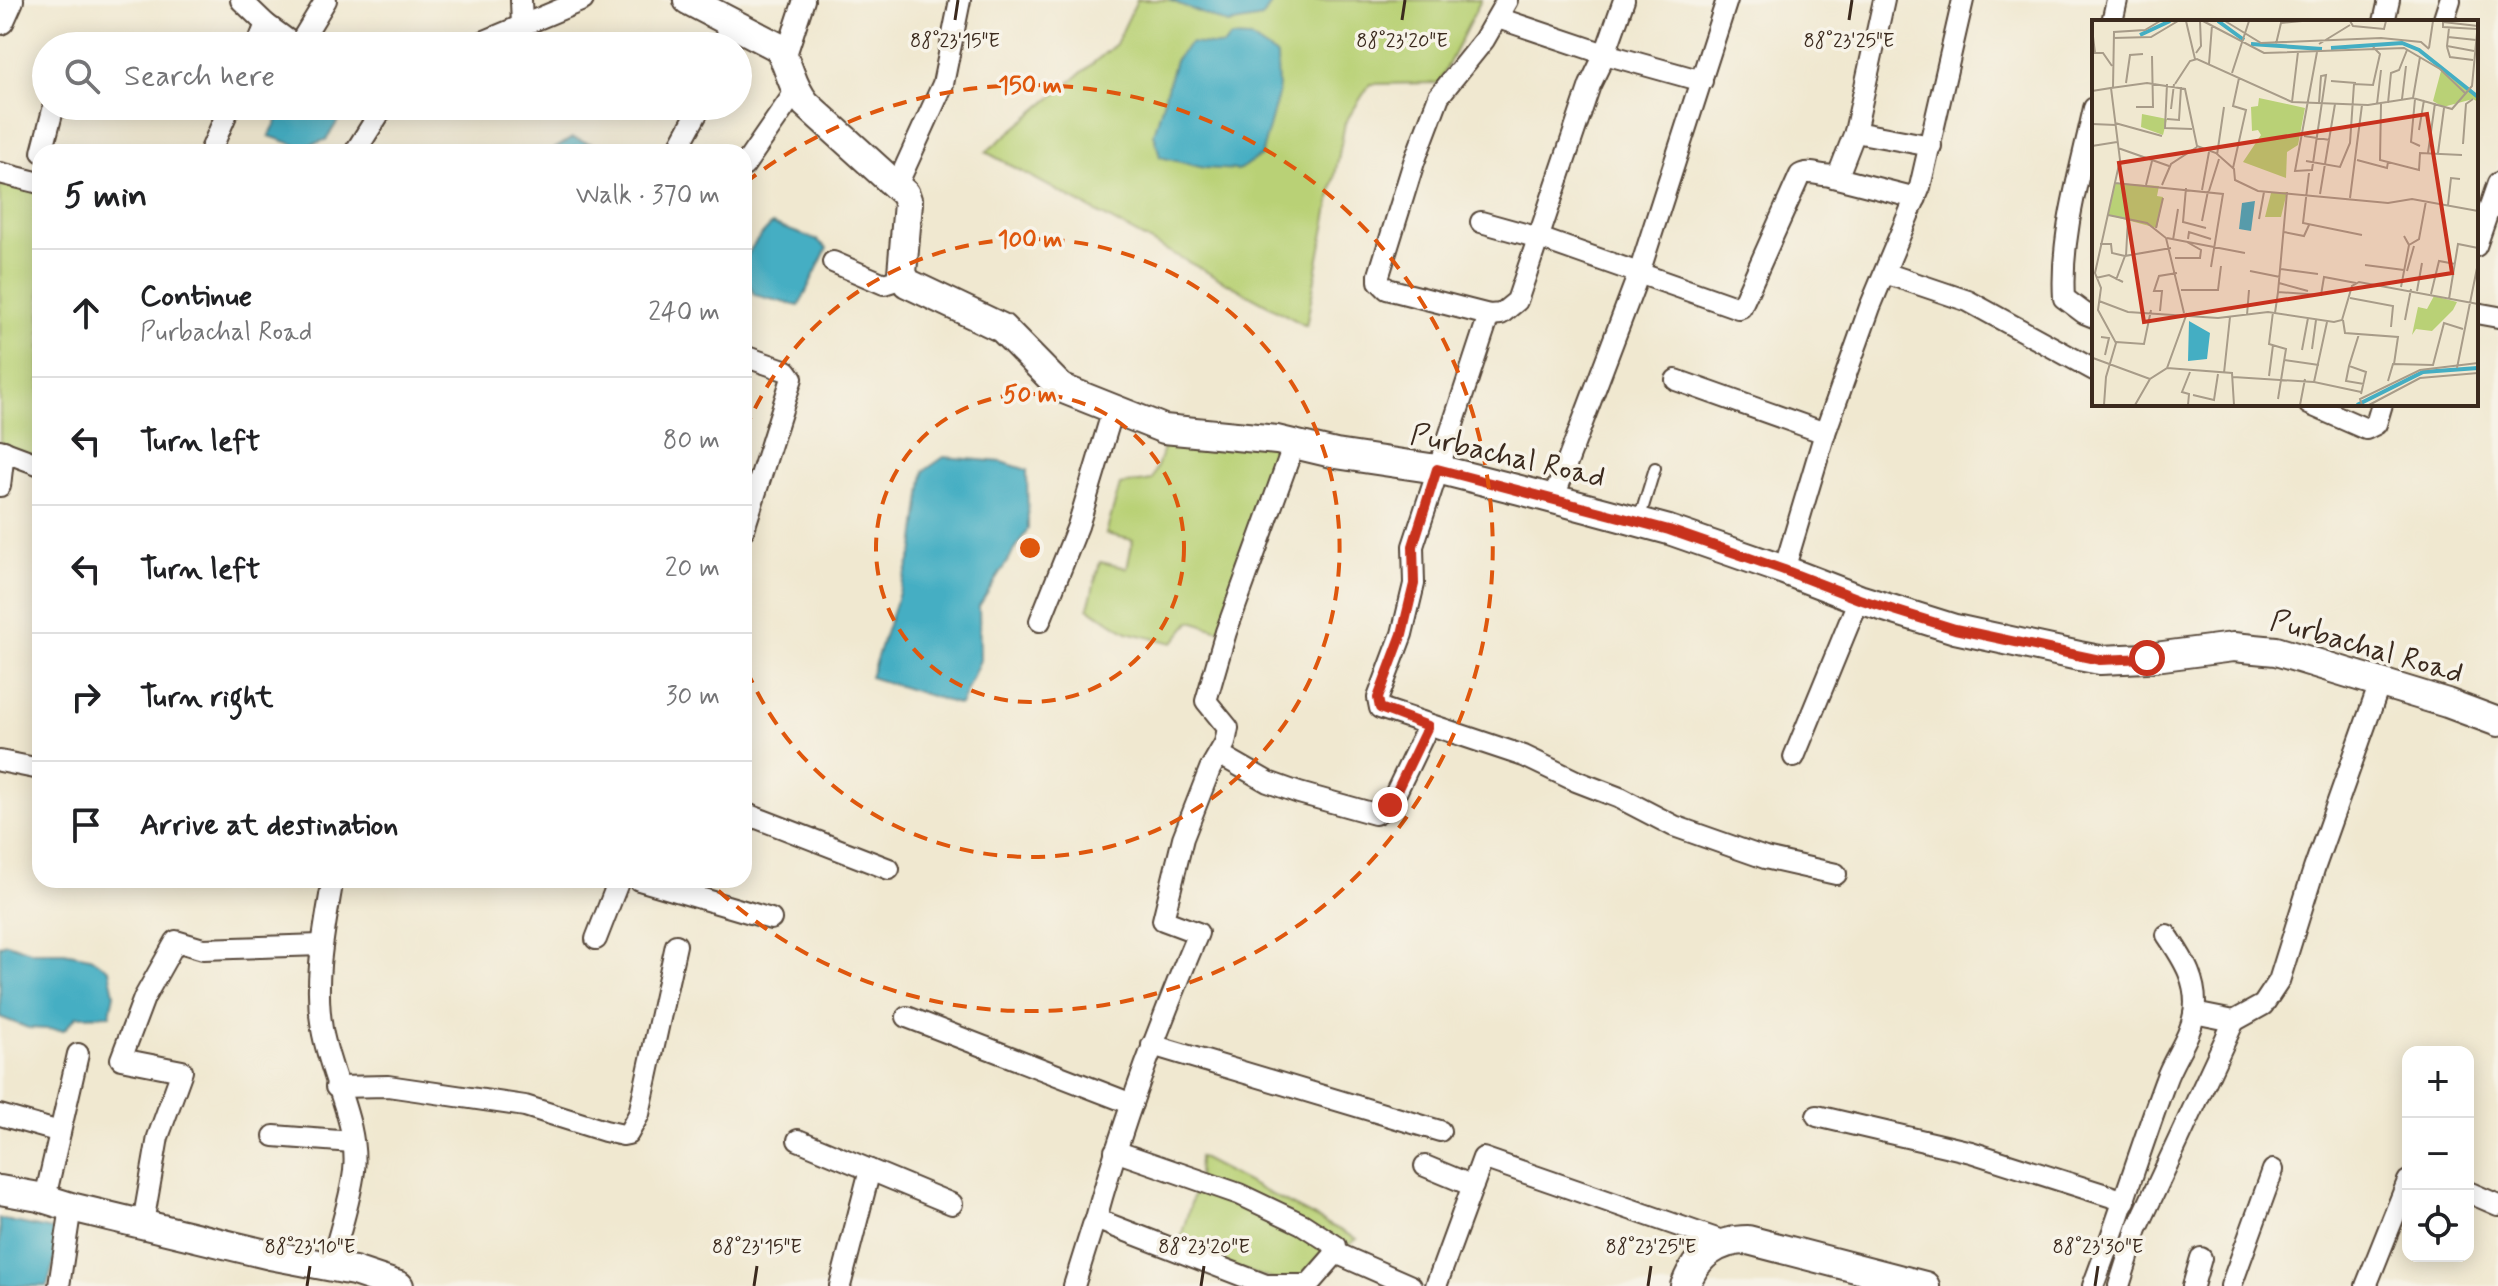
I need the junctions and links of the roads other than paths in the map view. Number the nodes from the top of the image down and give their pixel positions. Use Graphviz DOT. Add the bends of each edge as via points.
graph roads {
  1 [pos="9,0"];
  2 [pos="241,0"];
  3 [pos="326,0"];
  4 [pos="521,0"];
  5 [pos="583,0"];
  6 [pos="688,0"];
  7 [pos="804,0"];
  8 [pos="960,0"];
  9 [pos="1624,0"];
  10 [pos="1727,0"];
  11 [pos="1884,0"];
  12 [pos="1963,0"];
  13 [pos="2117,0"];
  14 [pos="2389,0"];
  15 [pos="2450,0"];
  16 [pos="1502,9"];
  17 [pos="0,20"];
  18 [pos="2112,20"];
  19 [pos="2384,20"];
  20 [pos="2444,20"];
  21 [pos="266,24"];
  22 [pos="522,26"];
  23 [pos="263,32"];
  24 [pos="277,32"];
  25 [pos="306,32"];
  26 [pos="507,32"];
  27 [pos="725,32"];
  28 [pos="752,40"];
  29 [pos="1605,54"];
  30 [pos="785,58"];
  31 [pos="1702,81"];
  32 [pos="795,92"];
  33 [pos="2092,117"];
  34 [pos="50,120"];
  35 [pos="224,120"];
  36 [pos="375,120"];
  37 [pos="693,120"];
  38 [pos="1855,132"];
  39 [pos="44,144"];
  40 [pos="213,144"];
  41 [pos="360,144"];
  42 [pos="680,144"];
  43 [pos="1931,146"];
  44 [pos="752,154"];
  45 [pos="0,173"];
  46 [pos="1833,177"];
  47 [pos="32,181"];
  48 [pos="2498,183"];
  49 [pos="897,185"];
  50 [pos="1916,198"];
  51 [pos="1481,222"];
  52 [pos="1539,238"];
  53 [pos="2478,240"];
  54 [pos="833,262"];
  55 [pos="1639,273"];
  56 [pos="1885,273"];
  57 [pos="903,278"];
  58 [pos="2478,313"];
  59 [pos="1489,315"];
  60 [pos="2092,316"];
  61 [pos="2498,317"];
  62 [pos="752,359"];
  63 [pos="2092,369"];
  64 [pos="1676,380"];
  65 [pos="2314,406"];
  66 [pos="2381,406"];
  67 [pos="1113,410"];
  68 [pos="1825,433"];
  69 [pos="1294,444"];
  70 [pos="2,450"];
  71 [pos="32,462"];
  72 [pos="1655,468"];
  73 [pos="1437,469"];
  74 [pos="0,486"];
  75 [pos="1553,500"];
  76 [pos="752,504"];
  77 [pos="1639,521"];
  78 [pos="1784,570"];
  79 [pos="1859,599"];
  80 [pos="1040,621"];
  81 [pos="2380,683"];
  82 [pos="2498,722"];
  83 [pos="1428,726"];
  84 [pos="1219,754"];
  85 [pos="1794,757"];
  86 [pos="0,761"];
  87 [pos="32,767"];
  88 [pos="752,816"];
  89 [pos="889,869"];
  90 [pos="1836,874"];
  91 [pos="331,888"];
  92 [pos="616,888"];
  93 [pos="666,888"];
  94 [pos="771,919"];
  95 [pos="2167,935"];
  96 [pos="596,939"];
  97 [pos="321,945"];
  98 [pos="676,945"];
  99 [pos="2194,1013"];
  100 [pos="907,1017"];
  101 [pos="2234,1021"];
  102 [pos="1152,1045"];
  103 [pos="78,1054"];
  104 [pos="336,1087"];
  105 [pos="1132,1104"];
  106 [pos="0,1115"];
  107 [pos="1817,1116"];
  108 [pos="1440,1131"];
  109 [pos="60,1132"];
  110 [pos="274,1136"];
  111 [pos="798,1140"];
  112 [pos="352,1142"];
  113 [pos="1115,1151"];
  114 [pos="1425,1166"];
  115 [pos="870,1170"];
  116 [pos="2273,1170"];
  117 [pos="1473,1186"];
  118 [pos="0,1190"];
  119 [pos="2404,1190"];
  120 [pos="2474,1195"];
  121 [pos="2125,1201"];
  122 [pos="58,1203"];
  123 [pos="952,1204"];
  124 [pos="2498,1205"];
  125 [pos="1095,1222"];
  126 [pos="143,1223"];
  127 [pos="1728,1243"];
  128 [pos="1336,1253"];
  129 [pos="2201,1258"];
  130 [pos="342,1274"];
  131 [pos="59,1286"];
  132 [pos="399,1286"];
  133 [pos="840,1286"];
  134 [pos="1074,1286"];
  135 [pos="1266,1286"];
  136 [pos="1411,1286"];
  137 [pos="1436,1286"];
  138 [pos="1685,1286"];
  139 [pos="1925,1286"];
  140 [pos="2093,1286"];
  141 [pos="2119,1286"];
  142 [pos="2193,1286"];
  143 [pos="2231,1286"];
  144 [pos="2366,1286"];
  1 -- 17 [label="street"];
  2 -- 21 [label="street"];
  3 -- 25 [label="street"];
  4 -- 22 [label="street"];
  5 -- 22 [label="street"];
  6 -- 27 [label="street"];
  7 -- 30 [label="street"];
  8 -- 49 [label="street" via="940,92"];
  9 -- 29 [label="street"];
  10 -- 31 [label="street"];
  11 -- 38 [label="street"];
  12 -- 43 [label="street"];
  13 -- 18 [label="street"];
  14 -- 19 [label="street"];
  15 -- 20 [label="street"];
  16 -- 29 [label="street"];
  16 -- 59 [label="street" via="1439,96 1379,275 1387,289"];
  21 -- 23 [label="street"];
  21 -- 24 [label="street"];
  22 -- 26 [label="street"];
  28 -- 30 [label="street" via="778,47"];
  29 -- 31 [label="street"];
  29 -- 52 [label="street"];
  30 -- 32 [label="street"];
  31 -- 55 [label="street"];
  32 -- 44 [label="street"];
  32 -- 49 [label="street"];
  33 -- 60 [label="street" via="2063,283 2064,298"];
  34 -- 39 [label="street"];
  35 -- 40 [label="street"];
  36 -- 41 [label="street"];
  37 -- 42 [label="street"];
  38 -- 43 [label="street"];
  38 -- 46 [label="street"];
  43 -- 50 [label="street"];
  45 -- 47 [label="street"];
  46 -- 50 [label="street"];
  46 -- 55 [label="street" via="1800,175 1741,307"];
  48 -- 53 [label="street"];
  49 -- 57 [label="street" via="908,203"];
  50 -- 56 [label="street"];
  51 -- 52 [label="street"];
  52 -- 55 [label="street"];
  52 -- 59 [label="street" via="1517,301 1501,314"];
  54 -- 57 [label="street" via="884,284"];
  55 -- 75 [label="street"];
  56 -- 63 [label="street" via="1968,301"];
  56 -- 68 [label="street"];
  57 -- 67 [label="street, Purbachal Road" via="1002,328 1061,388"];
  58 -- 61 [label="street"];
  59 -- 73 [label="street"];
  62 -- 76 [label="street" via="792,378"];
  64 -- 68 [label="street"];
  65 -- 66 [label="street" via="2366,429 2376,424"];
  67 -- 69 [label="street, Purbachal Road" via="1164,429"];
  67 -- 80 [label="street" via="1078,526"];
  68 -- 78 [label="street"];
  69 -- 73 [label="street, Purbachal Road"];
  69 -- 84 [label="street" via="1206,701 1228,728"];
  70 -- 71 [label="street"];
  70 -- 74 [label="street"];
  72 -- 77 [label="lane"];
  73 -- 75 [label="street, Purbachal Road"];
  73 -- 83 [label="street" via="1413,546 1414,584 1402,634 1378,698 1380,708"];
  75 -- 77 [label="street, Purbachal Road"];
  77 -- 78 [label="street, Purbachal Road"];
  78 -- 79 [label="street, Purbachal Road"];
  79 -- 81 [label="street, Purbachal Road" via="1955,629 2100,660 2258,648"];
  79 -- 85 [label="street"];
  81 -- 82 [label="street, Purbachal Road"];
  81 -- 101 [label="street" via="2279,981 2263,1005"];
  83 -- 84 [label="street" via="1390,805 1375,814 1268,782"];
  83 -- 90 [label="street" via="1524,756 1674,826 1765,858"];
  84 -- 102 [label="street" via="1183,838 1163,920 1198,933"];
  86 -- 87 [label="street"];
  88 -- 89 [label="street"];
  91 -- 97 [label="street"];
  92 -- 96 [label="street"];
  93 -- 94 [label="street"];
  95 -- 99 [label="street" via="2191,973"];
  97 -- 104 [label="street" via="321,1027"];
  97 -- 126 [label="street" via="203,949 176,941 144,998 121,1059 182,1071 158,1137"];
  98 -- 104 [label="street" via="639,1114 628,1134 525,1106 388,1086"];
  99 -- 101 [label="street"];
  99 -- 121 [label="street"];
  100 -- 105 [label="street"];
  101 -- 141 [label="street" via="2137,1229"];
  102 -- 105 [label="street"];
  102 -- 108 [label="street"];
  103 -- 109 [label="street"];
  104 -- 112 [label="street" via="351,1124"];
  105 -- 113 [label="street"];
  106 -- 109 [label="street"];
  107 -- 121 [label="street" via="1971,1152"];
  109 -- 122 [label="street"];
  110 -- 112 [label="street"];
  111 -- 115 [label="street"];
  112 -- 130 [label="street" via="354,1170"];
  113 -- 125 [label="street"];
  113 -- 128 [label="street" via="1239,1194 1302,1224 1336,1246"];
  114 -- 117 [label="street"];
  115 -- 123 [label="street"];
  115 -- 133 [label="street"];
  116 -- 143 [label="street"];
  117 -- 127 [label="street" via="1483,1158"];
  117 -- 137 [label="street"];
  118 -- 122 [label="street"];
  119 -- 144 [label="street"];
  120 -- 124 [label="street"];
  121 -- 140 [label="street"];
  122 -- 126 [label="street"];
  122 -- 131 [label="street"];
  125 -- 134 [label="street"];
  125 -- 135 [label="street" via="1102,1220"];
  126 -- 130 [label="street"];
  127 -- 138 [label="street" via="1698,1259"];
  127 -- 139 [label="street" via="1748,1240"];
  128 -- 135 [label="street" via="1308,1285"];
  128 -- 136 [label="street"];
  129 -- 142 [label="street"];
  130 -- 132 [label="street"];
}
